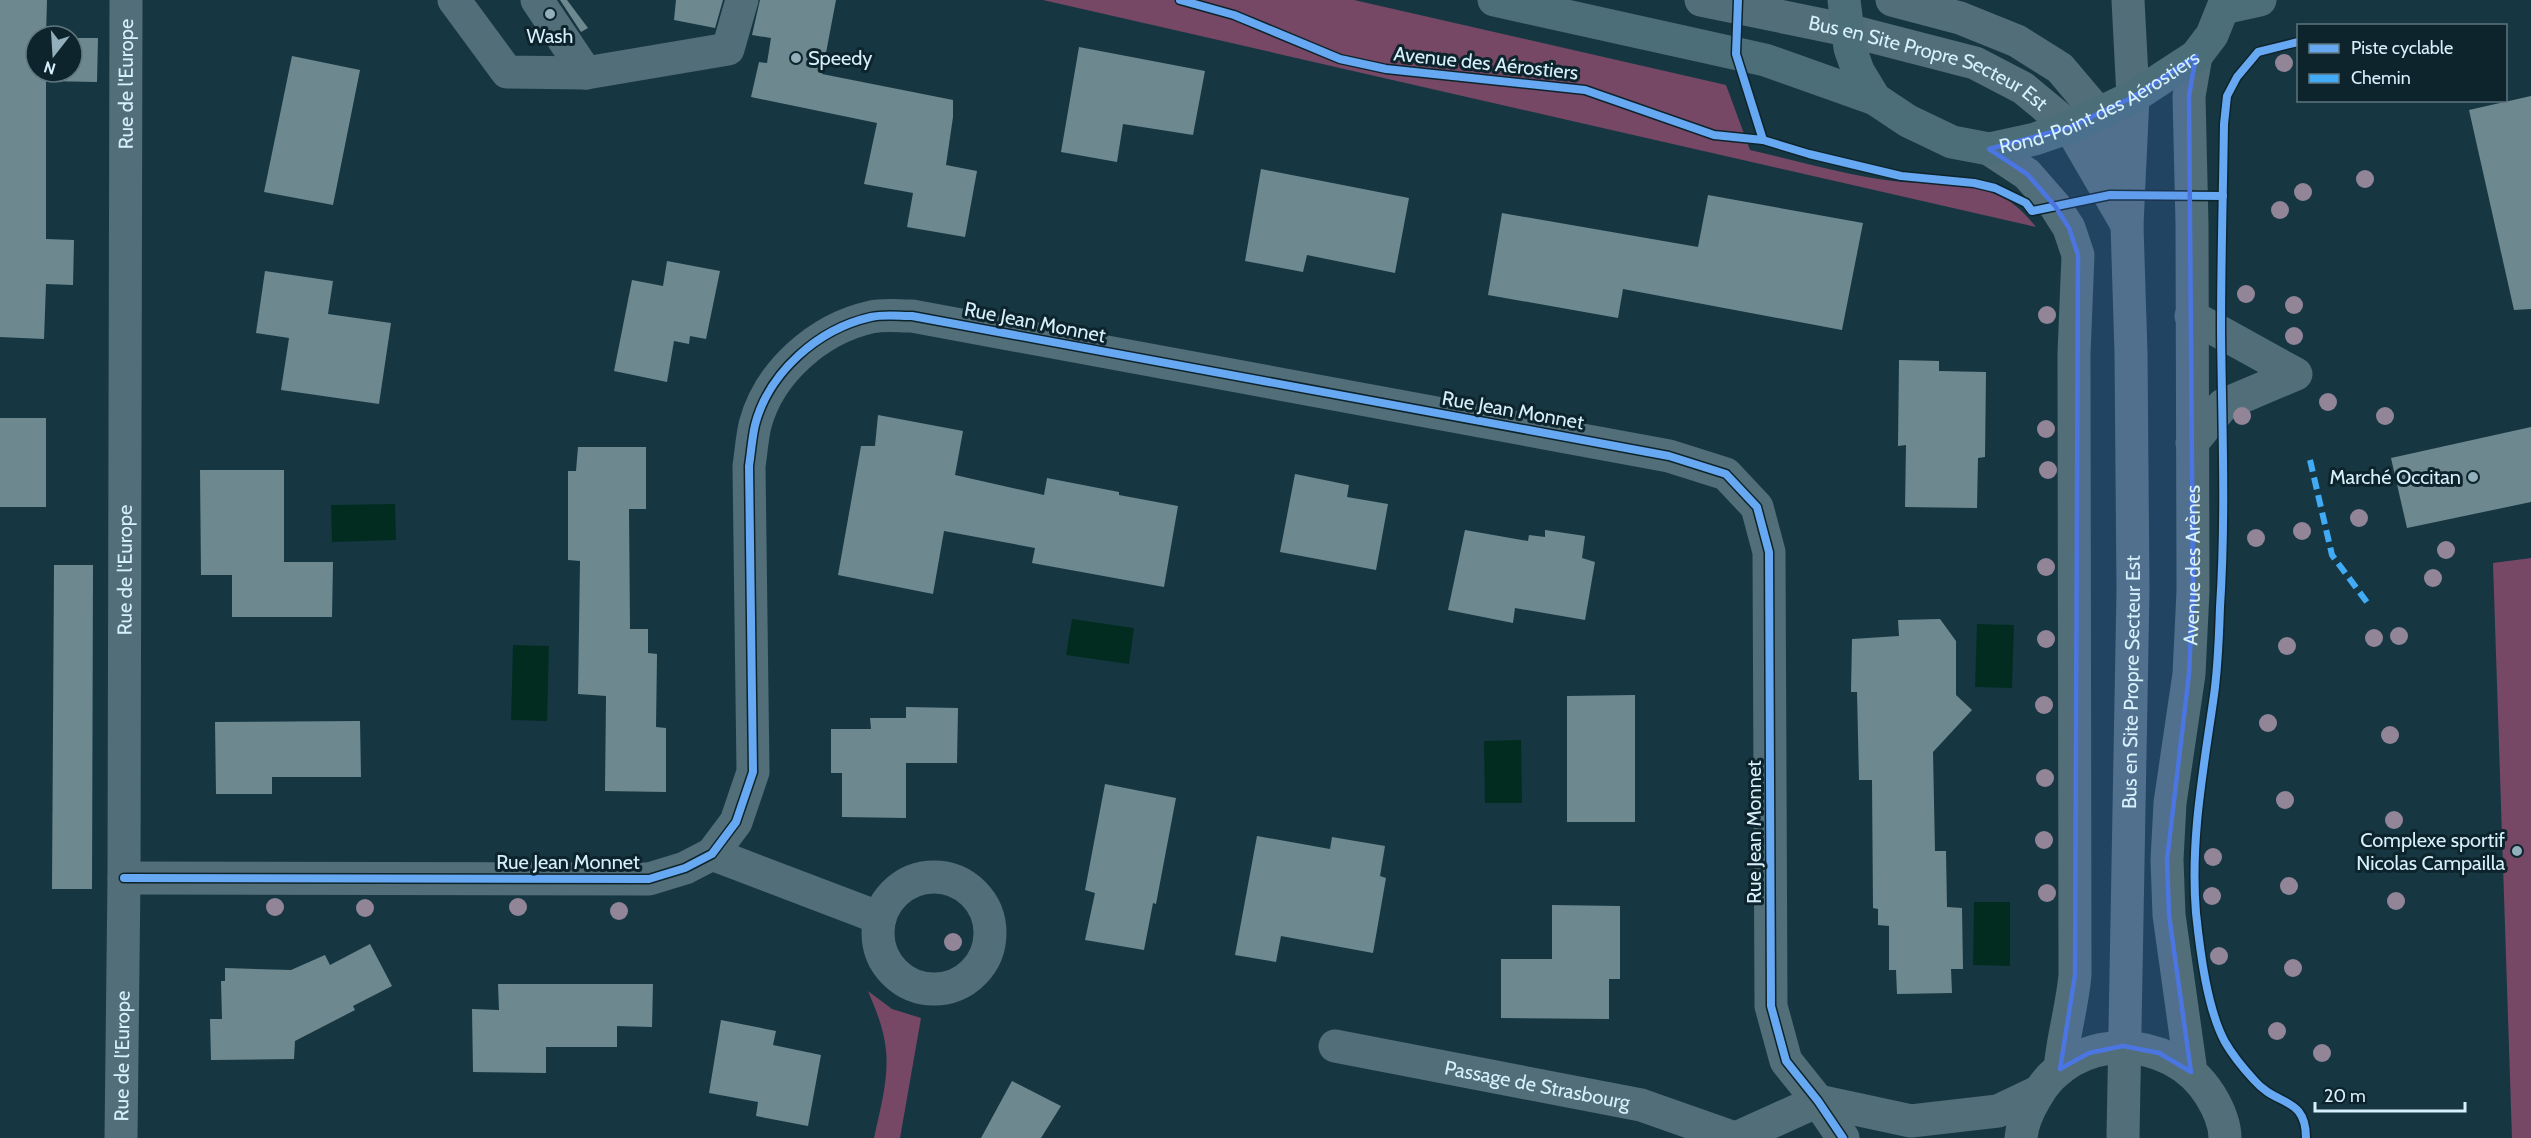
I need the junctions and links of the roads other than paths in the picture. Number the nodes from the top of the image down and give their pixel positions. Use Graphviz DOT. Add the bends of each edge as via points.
graph roads {
  1 [pos="126,0"];
  2 [pos="454,0"];
  3 [pos="537,0"];
  4 [pos="742,0"];
  5 [pos="1494,0"];
  6 [pos="1701,0"];
  7 [pos="1892,0"];
  8 [pos="2128,0"];
  9 [pos="2260,0"];
  10 [pos="2225,4"];
  11 [pos="1845,15"];
  12 [pos="2196,56"];
  13 [pos="586,73"];
  14 [pos="2133,97"];
  15 [pos="1875,99"];
  16 [pos="2084,120"];
  17 [pos="1989,149"];
  18 [pos="2127,225"];
  19 [pos="2191,316"];
  20 [pos="2192,443"];
  21 [pos="712,854"];
  22 [pos="124,878"];
  23 [pos="880,918"];
  24 [pos="1335,1046"];
  25 [pos="2123,1046"];
  26 [pos="2060,1069"];
  27 [pos="2191,1072"];
  28 [pos="2038,1092"];
  29 [pos="1818,1101"];
  30 [pos="121,1138"];
  31 [pos="1736,1138"];
  32 [pos="1843,1138"];
  33 [pos="2022,1138"];
  34 [pos="2123,1138"];
  35 [pos="2225,1138"];
  1 -- 22 [label="street, Rue de l'Europe"];
  2 -- 13 [label="street" via="507,72"];
  3 -- 13 [label="street"];
  4 -- 13 [label="street" via="728,49"];
  5 -- 15 [label="main road" via="1765,60"];
  6 -- 11 [label="street, Bus en Site Propre Secteur Est"];
  7 -- 16 [label="street, Bus en Site Propre Secteur Est" via="1960,18 2017,41 2060,68"];
  8 -- 14 [label="street, Bus en Site Propre Secteur Est"];
  9 -- 10 [label="main road"];
  10 -- 12 [label="main road, Rond-Point des Aérostiers" via="2212,35"];
  11 -- 15 [label="main road, Rond-Point des Aérostiers" via="1858,71"];
  11 -- 16 [label="street, Bus en Site Propre Secteur Est" via="1974,63"];
  12 -- 14 [label="main road, Rond-Point des Aérostiers"];
  12 -- 19 [label="street, Avenue des Arènes" via="2189,96"];
  14 -- 16 [label="main road, Rond-Point des Aérostiers"];
  14 -- 18 [label="street, Bus en Site Propre Secteur Est"];
  15 -- 17 [label="main road, Rond-Point des Aérostiers" via="1908,121 1952,142"];
  16 -- 17 [label="main road, Rond-Point des Aérostiers" via="2035,139"];
  16 -- 18 [label="street, Bus en Site Propre Secteur Est"];
  17 -- 26 [label="street" via="2026,174 2055,206 2069,228 2078,255 2073,589 2075,975"];
  18 -- 25 [label="street, Bus en Site Propre Secteur Est" via="2133,590"];
  19 -- 20 [label="street, Avenue des Arènes"];
  19 -- 20 [label="street" via="2296,374 2223,405"];
  20 -- 27 [label="street, Avenue des Arènes" via="2189,674 2170,803 2167,860 2169,915"];
  21 -- 22 [label="street, Rue Jean Monnet" via="685,868 649,879"];
  21 -- 23 [label="street"];
  21 -- 29 [label="street, Rue Jean Monnet" via="736,822 753,772 749,466 756,424 774,384 796,357 829,333 872,317 912,316 1669,456 1726,474 1757,507 1769,552 1771,1006 1786,1061"];
  22 -- 30 [label="street, Rue de l'Europe"];
  24 -- 31 [label="street, Passage de Strasbourg" via="1641,1105"];
  25 -- 26 [label="street" via="2089,1053"];
  25 -- 27 [label="street" via="2159,1053"];
  25 -- 34 [label="street, Bus en Site Propre Secteur Est"];
  26 -- 28 [label="street"];
  27 -- 35 [label="street" via="2217,1106"];
  28 -- 29 [label="street" via="1998,1111 1911,1121"];
  28 -- 33 [label="street"];
  29 -- 31 [label="street"];
  29 -- 32 [label="street, Rue Jean Monnet"];
}
